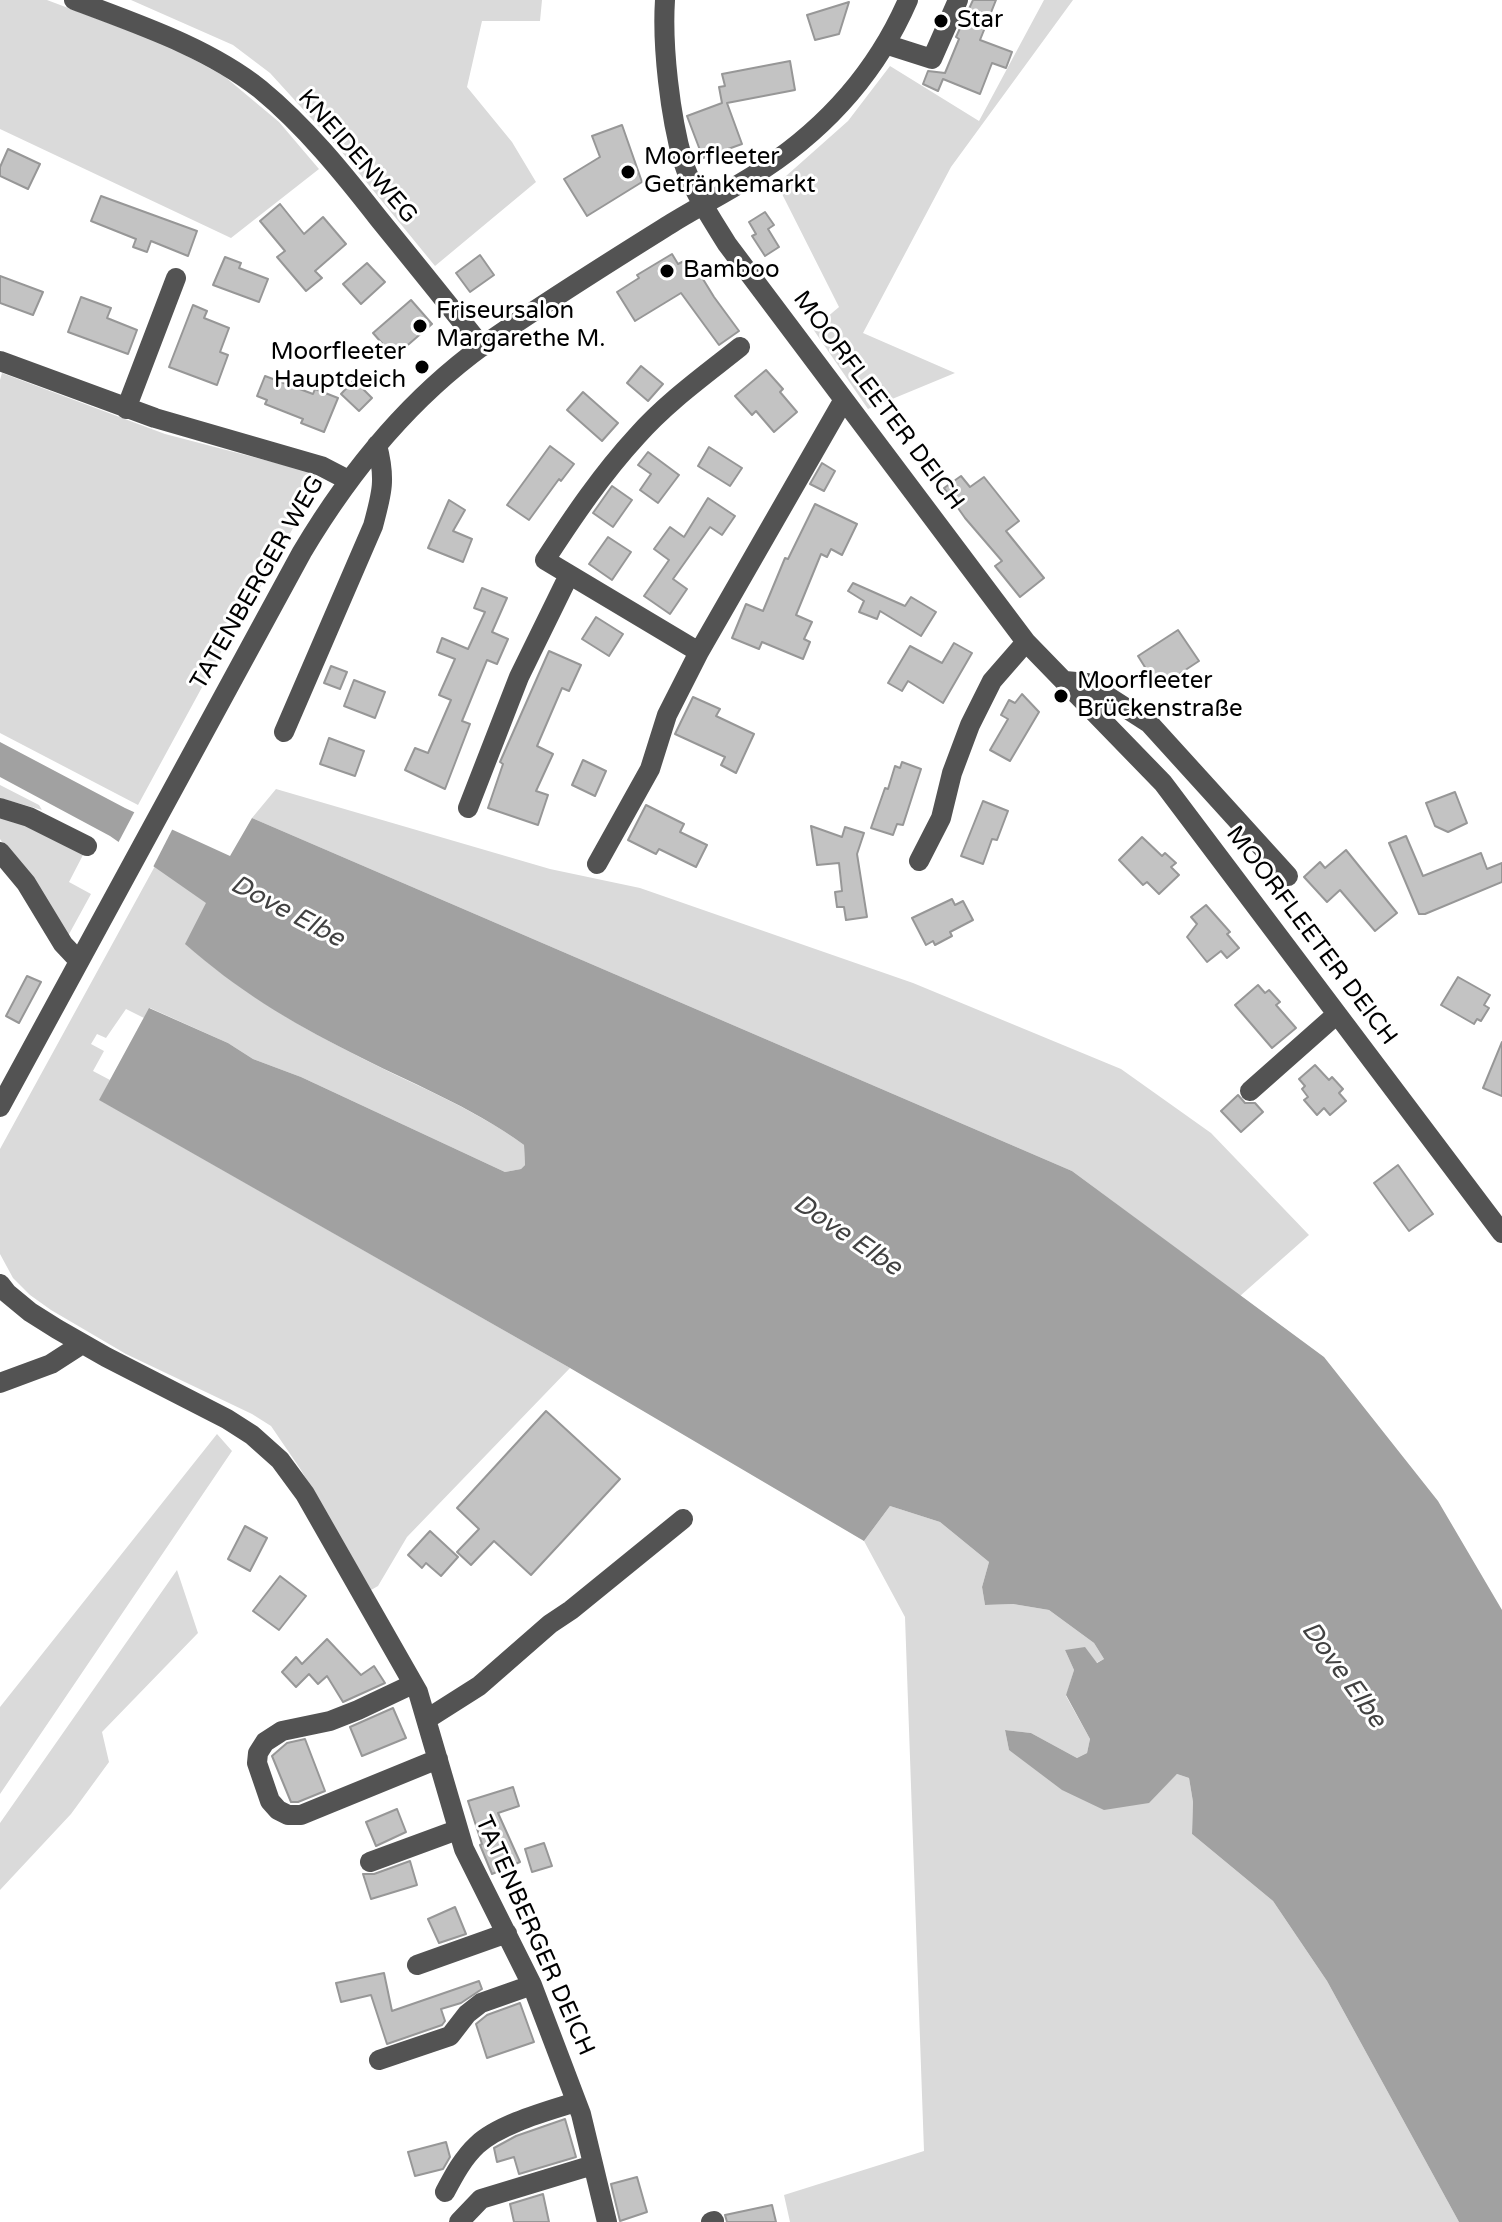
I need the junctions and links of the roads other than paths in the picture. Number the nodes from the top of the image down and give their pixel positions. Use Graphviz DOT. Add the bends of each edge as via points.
graph roads {
  1 [pos="74,0"];
  2 [pos="665,0"];
  3 [pos="908,0"];
  4 [pos="958,0"];
  5 [pos="885,44"];
  6 [pos="703,204"];
  7 [pos="176,278"];
  8 [pos="482,347"];
  9 [pos="740,347"];
  10 [pos="1,364"];
  11 [pos="843,401"];
  12 [pos="126,409"];
  13 [pos="377,445"];
  14 [pos="348,480"];
  15 [pos="569,575"];
  16 [pos="1026,642"];
  17 [pos="699,652"];
  18 [pos="1065,681"];
  19 [pos="284,732"];
  20 [pos="0,808"];
  21 [pos="468,808"];
  22 [pos="87,846"];
  23 [pos="0,852"];
  24 [pos="919,861"];
  25 [pos="597,864"];
  26 [pos="1288,876"];
  27 [pos="79,961"];
  28 [pos="1337,1014"];
  29 [pos="1250,1091"];
  30 [pos="0,1107"];
  31 [pos="1502,1233"];
  32 [pos="0,1284"];
  33 [pos="82,1344"];
  34 [pos="0,1383"];
  35 [pos="683,1519"];
  36 [pos="413,1684"];
  37 [pos="427,1719"];
  38 [pos="438,1759"];
  39 [pos="457,1830"];
  40 [pos="370,1862"];
  41 [pos="507,1933"];
  42 [pos="417,1965"];
  43 [pos="532,1985"];
  44 [pos="379,2060"];
  45 [pos="576,2102"];
  46 [pos="593,2165"];
  47 [pos="445,2192"];
  48 [pos="459,2222"];
  49 [pos="607,2222"];
  1 -- 8 [label="street, KNEIDENWEG" via="212,58 258,88 295,120 351,183"];
  2 -- 6 [label="street, MOORFLEETER DEICH" via="663,23 678,135"];
  3 -- 5 [label="street, TATENBERGER WEG"];
  4 -- 5 [label="street" via="932,59"];
  5 -- 6 [label="street, TATENBERGER WEG" via="845,100 812,133"];
  6 -- 8 [label="street, TATENBERGER WEG"];
  6 -- 11 [label="street, MOORFLEETER DEICH"];
  7 -- 12 [label="street"];
  8 -- 13 [label="street, TATENBERGER WEG"];
  9 -- 15 [label="street" via="638,434 586,498 545,560"];
  10 -- 12 [label="street"];
  11 -- 16 [label="street, MOORFLEETER DEICH"];
  11 -- 17 [label="street"];
  12 -- 14 [label="street" via="321,466"];
  13 -- 14 [label="street, TATENBERGER WEG"];
  13 -- 19 [label="street" via="384,471 373,526"];
  14 -- 27 [label="street, TATENBERGER WEG" via="302,552"];
  15 -- 17 [label="street"];
  15 -- 21 [label="street" via="519,677"];
  16 -- 18 [label="street, MOORFLEETER DEICH"];
  16 -- 24 [label="street" via="992,681 970,725 941,818"];
  17 -- 25 [label="street" via="667,715 650,769"];
  18 -- 26 [label="street, MOORFLEETER DEICH" via="1087,683 1149,723"];
  18 -- 28 [label="street, MOORFLEETER DEICH" via="1163,783"];
  20 -- 22 [label="street"];
  23 -- 27 [label="street"];
  27 -- 30 [label="street"];
  28 -- 29 [label="street"];
  28 -- 31 [label="street, MOORFLEETER DEICH"];
  32 -- 33 [label="street, TATENBERGER DEICH" via="30,1312"];
  33 -- 34 [label="street" via="51,1364"];
  33 -- 36 [label="street, TATENBERGER DEICH" via="227,1419 280,1460 313,1507"];
  35 -- 37 [label="street" via="479,1686"];
  36 -- 37 [label="street, TATENBERGER DEICH"];
  36 -- 38 [label="street" via="330,1721 282,1731 265,1742 257,1763 270,1801 288,1815 301,1815"];
  37 -- 38 [label="street, TATENBERGER DEICH"];
  38 -- 39 [label="street, TATENBERGER DEICH"];
  39 -- 40 [label="street"];
  39 -- 41 [label="street, TATENBERGER DEICH"];
  41 -- 42 [label="street"];
  41 -- 43 [label="street, TATENBERGER DEICH"];
  43 -- 44 [label="street" via="481,2003 450,2036"];
  43 -- 45 [label="street, TATENBERGER DEICH"];
  45 -- 46 [label="street, TATENBERGER DEICH"];
  45 -- 47 [label="street" via="493,2133 477,2144"];
  46 -- 48 [label="street" via="481,2199"];
  46 -- 49 [label="street, TATENBERGER DEICH"];
}
